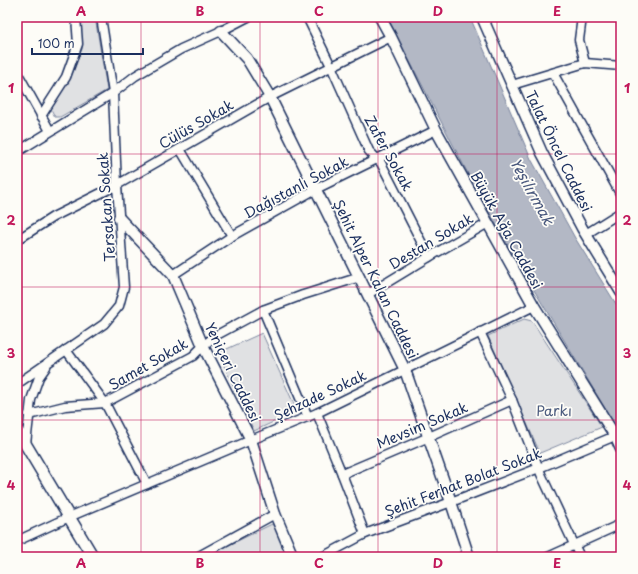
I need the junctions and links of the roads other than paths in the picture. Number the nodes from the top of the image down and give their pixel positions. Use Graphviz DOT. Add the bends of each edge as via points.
graph roads {
  1 [pos="76,17"];
  2 [pos="101,17"];
  3 [pos="248,17"];
  4 [pos="307,17"];
  5 [pos="380,17"];
  6 [pos="482,17"];
  7 [pos="582,17"];
  8 [pos="221,32"];
  9 [pos="391,37"];
  10 [pos="585,63"];
  11 [pos="331,66"];
  12 [pos="621,66"];
  13 [pos="17,72"];
  14 [pos="553,73"];
  15 [pos="512,85"];
  16 [pos="20,86"];
  17 [pos="113,93"];
  18 [pos="270,97"];
  19 [pos="41,116"];
  20 [pos="436,130"];
  21 [pos="50,131"];
  22 [pos="180,149"];
  23 [pos="17,152"];
  24 [pos="377,159"];
  25 [pos="117,185"];
  26 [pos="316,189"];
  27 [pos="621,195"];
  28 [pos="621,212"];
  29 [pos="119,218"];
  30 [pos="488,223"];
  31 [pos="586,234"];
  32 [pos="19,236"];
  33 [pos="232,236"];
  34 [pos="429,257"];
  35 [pos="173,275"];
  36 [pos="360,277"];
  37 [pos="621,292"];
  38 [pos="368,294"];
  39 [pos="534,306"];
  40 [pos="263,310"];
  41 [pos="480,332"];
  42 [pos="203,346"];
  43 [pos="66,350"];
  44 [pos="50,361"];
  45 [pos="405,370"];
  46 [pos="17,384"];
  47 [pos="512,400"];
  48 [pos="104,403"];
  49 [pos="317,413"];
  50 [pos="29,415"];
  51 [pos="308,417"];
  52 [pos="17,430"];
  53 [pos="615,436"];
  54 [pos="429,437"];
  55 [pos="252,440"];
  56 [pos="26,444"];
  57 [pos="621,449"];
  58 [pos="539,468"];
  59 [pos="342,474"];
  60 [pos="147,484"];
  61 [pos="451,502"];
  62 [pos="275,514"];
  63 [pos="69,517"];
  64 [pos="621,524"];
  65 [pos="365,534"];
  66 [pos="17,541"];
  67 [pos="575,545"];
  68 [pos="200,556"];
  69 [pos="93,557"];
  70 [pos="293,557"];
  71 [pos="322,557"];
  72 [pos="469,557"];
  73 [pos="548,557"];
  74 [pos="580,557"];
  1 -- 19 [label="street" via="78,44 66,77"];
  2 -- 17 [label="street, Tersakan Sokak"];
  3 -- 8 [label="street"];
  4 -- 11 [label="street, Zafer Sokak"];
  5 -- 9 [label="street, Büyük Ağa Caddesi"];
  6 -- 15 [label="street, Talat Öncel Caddesi"];
  7 -- 10 [label="street" via="579,40"];
  8 -- 17 [label="street" via="182,49 148,68"];
  8 -- 18 [label="street, Şehit Alper Kalan Caddesi" via="247,59"];
  9 -- 11 [label="street, Cülüs Sokak"];
  9 -- 20 [label="street, Büyük Ağa Caddesi"];
  10 -- 12 [label="street"];
  10 -- 14 [label="street"];
  11 -- 18 [label="street, Cülüs Sokak"];
  11 -- 24 [label="street, Zafer Sokak" via="369,151"];
  13 -- 16 [label="street"];
  14 -- 15 [label="street"];
  14 -- 27 [label="street"];
  15 -- 31 [label="street, Talat Öncel Caddesi" via="542,153"];
  16 -- 19 [label="street"];
  17 -- 21 [label="street"];
  17 -- 25 [label="street, Tersakan Sokak"];
  18 -- 22 [label="street, Cülüs Sokak"];
  18 -- 26 [label="street, Şehit Alper Kalan Caddesi"];
  19 -- 21 [label="street"];
  20 -- 24 [label="street, Dağıstanlı Sokak"];
  20 -- 30 [label="street, Büyük Ağa Caddesi"];
  21 -- 23 [label="street"];
  22 -- 25 [label="street, Cülüs Sokak"];
  22 -- 33 [label="street"];
  24 -- 26 [label="street, Dağıstanlı Sokak"];
  24 -- 34 [label="street, Zafer Sokak"];
  25 -- 29 [label="street, Tersakan Sokak"];
  25 -- 32 [label="street, Cülüs Sokak"];
  26 -- 33 [label="street, Dağıstanlı Sokak"];
  26 -- 36 [label="street, Şehit Alper Kalan Caddesi"];
  28 -- 31 [label="street"];
  29 -- 35 [label="street, Yeniçeri Caddesi"];
  29 -- 43 [label="street, Tersakan Sokak" via="124,287 119,306 104,324"];
  30 -- 34 [label="street, Destan Sokak"];
  30 -- 39 [label="street, Büyük Ağa Caddesi"];
  31 -- 37 [label="street, Talat Öncel Caddesi"];
  33 -- 35 [label="street, Dağıstanlı Sokak"];
  34 -- 38 [label="street, Destan Sokak"];
  35 -- 42 [label="street, Yeniçeri Caddesi"];
  36 -- 38 [label="street, Şehit Alper Kalan Caddesi"];
  36 -- 40 [label="street, Samet Sokak"];
  38 -- 45 [label="street, Şehit Alper Kalan Caddesi"];
  39 -- 41 [label="street, Şehzade Sokak"];
  39 -- 53 [label="street, Büyük Ağa Caddesi"];
  40 -- 42 [label="street, Samet Sokak" via="215,336"];
  40 -- 51 [label="street"];
  41 -- 45 [label="street, Şehzade Sokak"];
  41 -- 47 [label="street"];
  42 -- 48 [label="street, Samet Sokak" via="193,356"];
  42 -- 55 [label="street, Yeniçeri Caddesi"];
  43 -- 44 [label="street, Tersakan Sokak"];
  43 -- 48 [label="street"];
  44 -- 46 [label="street, Tersakan Sokak"];
  44 -- 50 [label="street, Tersakan Sokak" via="39,377"];
  45 -- 49 [label="street, Şehzade Sokak"];
  45 -- 54 [label="street, Şehit Alper Kalan Caddesi"];
  47 -- 54 [label="street, Mevsim Sokak"];
  47 -- 58 [label="street"];
  48 -- 50 [label="street, Samet Sokak" via="65,406"];
  48 -- 60 [label="street"];
  49 -- 51 [label="street, Şehzade Sokak"];
  49 -- 59 [label="street"];
  50 -- 56 [label="street, Tersakan Sokak"];
  51 -- 55 [label="street, Şehzade Sokak"];
  52 -- 56 [label="main road"];
  53 -- 57 [label="street, Büyük Ağa Caddesi"];
  53 -- 58 [label="street, Şehit Ferhat Bolat Sokak"];
  54 -- 59 [label="street, Mevsim Sokak"];
  54 -- 61 [label="street, Şehit Alper Kalan Caddesi"];
  55 -- 60 [label="street, Şehzade Sokak"];
  55 -- 62 [label="street, Yeniçeri Caddesi"];
  56 -- 63 [label="main road"];
  58 -- 61 [label="street, Şehit Ferhat Bolat Sokak"];
  58 -- 67 [label="street"];
  59 -- 65 [label="street"];
  60 -- 63 [label="street, Şehzade Sokak"];
  61 -- 65 [label="street, Şehit Ferhat Bolat Sokak"];
  61 -- 72 [label="street, Şehit Alper Kalan Caddesi"];
  62 -- 68 [label="street"];
  62 -- 70 [label="street, Yeniçeri Caddesi"];
  63 -- 66 [label="street, Şehzade Sokak"];
  63 -- 69 [label="main road"];
  64 -- 67 [label="street"];
  65 -- 71 [label="street, Şehit Ferhat Bolat Sokak"];
  67 -- 73 [label="street"];
  67 -- 74 [label="street"];
}
